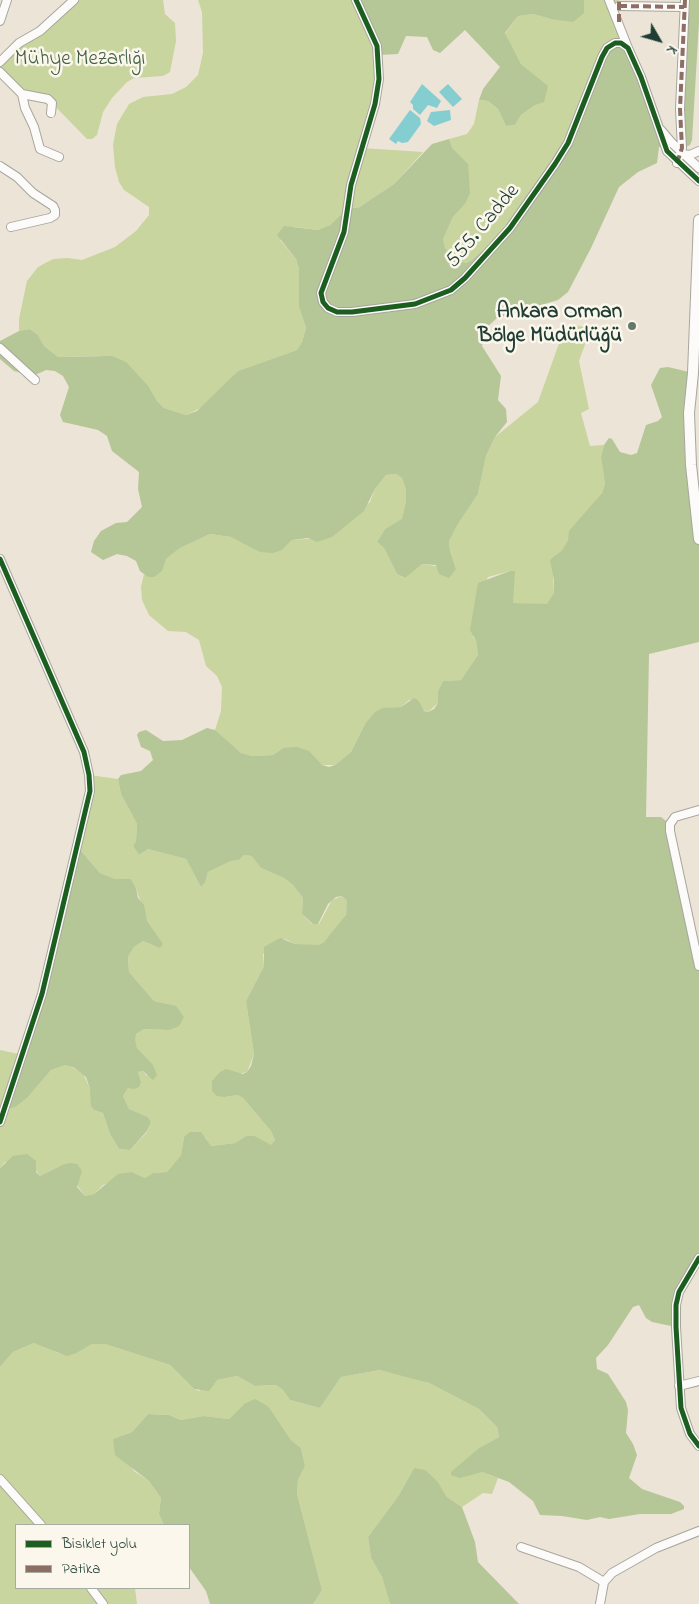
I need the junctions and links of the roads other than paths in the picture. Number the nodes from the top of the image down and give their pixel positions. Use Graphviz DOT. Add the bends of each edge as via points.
graph roads {
  1 [pos="7,0"];
  2 [pos="74,0"];
  3 [pos="356,0"];
  4 [pos="609,0"];
  5 [pos="619,3"];
  6 [pos="685,4"];
  7 [pos="0,21"];
  8 [pos="619,22"];
  9 [pos="628,48"];
  10 [pos="0,62"];
  11 [pos="0,72"];
  12 [pos="22,94"];
  13 [pos="52,113"];
  14 [pos="658,126"];
  15 [pos="699,151"];
  16 [pos="682,153"];
  17 [pos="59,157"];
  18 [pos="677,163"];
  19 [pos="0,166"];
  20 [pos="699,168"];
  21 [pos="699,181"];
  22 [pos="699,220"];
  23 [pos="11,227"];
  24 [pos="0,348"];
  25 [pos="35,380"];
  26 [pos="699,540"];
  27 [pos="0,559"];
  28 [pos="699,810"];
  29 [pos="695,929"];
  30 [pos="699,966"];
  31 [pos="0,1122"];
  32 [pos="699,1258"];
  33 [pos="699,1381"];
  34 [pos="679,1386"];
  35 [pos="699,1446"];
  36 [pos="0,1479"];
  37 [pos="40,1524"];
  38 [pos="699,1531"];
  39 [pos="521,1547"];
  40 [pos="604,1582"];
  41 [pos="92,1589"];
  42 [pos="103,1604"];
  43 [pos="600,1604"];
  1 -- 7 [label="street"];
  2 -- 10 [label="street" via="40,32 19,43"];
  3 -- 9 [label="street, 555. Cadde" via="377,46 379,79 375,104 351,185 344,232 321,293 323,302 337,312 415,304 451,290 465,278 510,228 568,143 607,48 621,43"];
  4 -- 8 [label="street"];
  5 -- 6 [label="street"];
  5 -- 8 [label="street"];
  6 -- 16 [label="street" via="680,109"];
  8 -- 9 [label="street"];
  9 -- 14 [label="street"];
  11 -- 12 [label="street"];
  12 -- 13 [label="street" via="48,99 52,103"];
  12 -- 17 [label="street" via="40,149"];
  14 -- 16 [label="street"];
  14 -- 18 [label="street" via="664,146"];
  15 -- 16 [label="street" via="690,155"];
  16 -- 18 [label="street"];
  16 -- 20 [label="street"];
  18 -- 21 [label="street"];
  19 -- 23 [label="street" via="55,210 52,217"];
  22 -- 26 [label="main road" via="689,413"];
  24 -- 25 [label="street"];
  27 -- 31 [label="street" via="84,752 90,791 42,994"];
  28 -- 29 [label="street" via="675,817 670,824"];
  29 -- 30 [label="street"];
  32 -- 34 [label="street" via="679,1292 676,1305"];
  33 -- 34 [label="street"];
  34 -- 35 [label="street" via="685,1421"];
  36 -- 37 [label="street"];
  38 -- 40 [label="street" via="656,1548 612,1573"];
  39 -- 40 [label="street" via="580,1568"];
  40 -- 43 [label="street"];
  41 -- 42 [label="street"];
}
